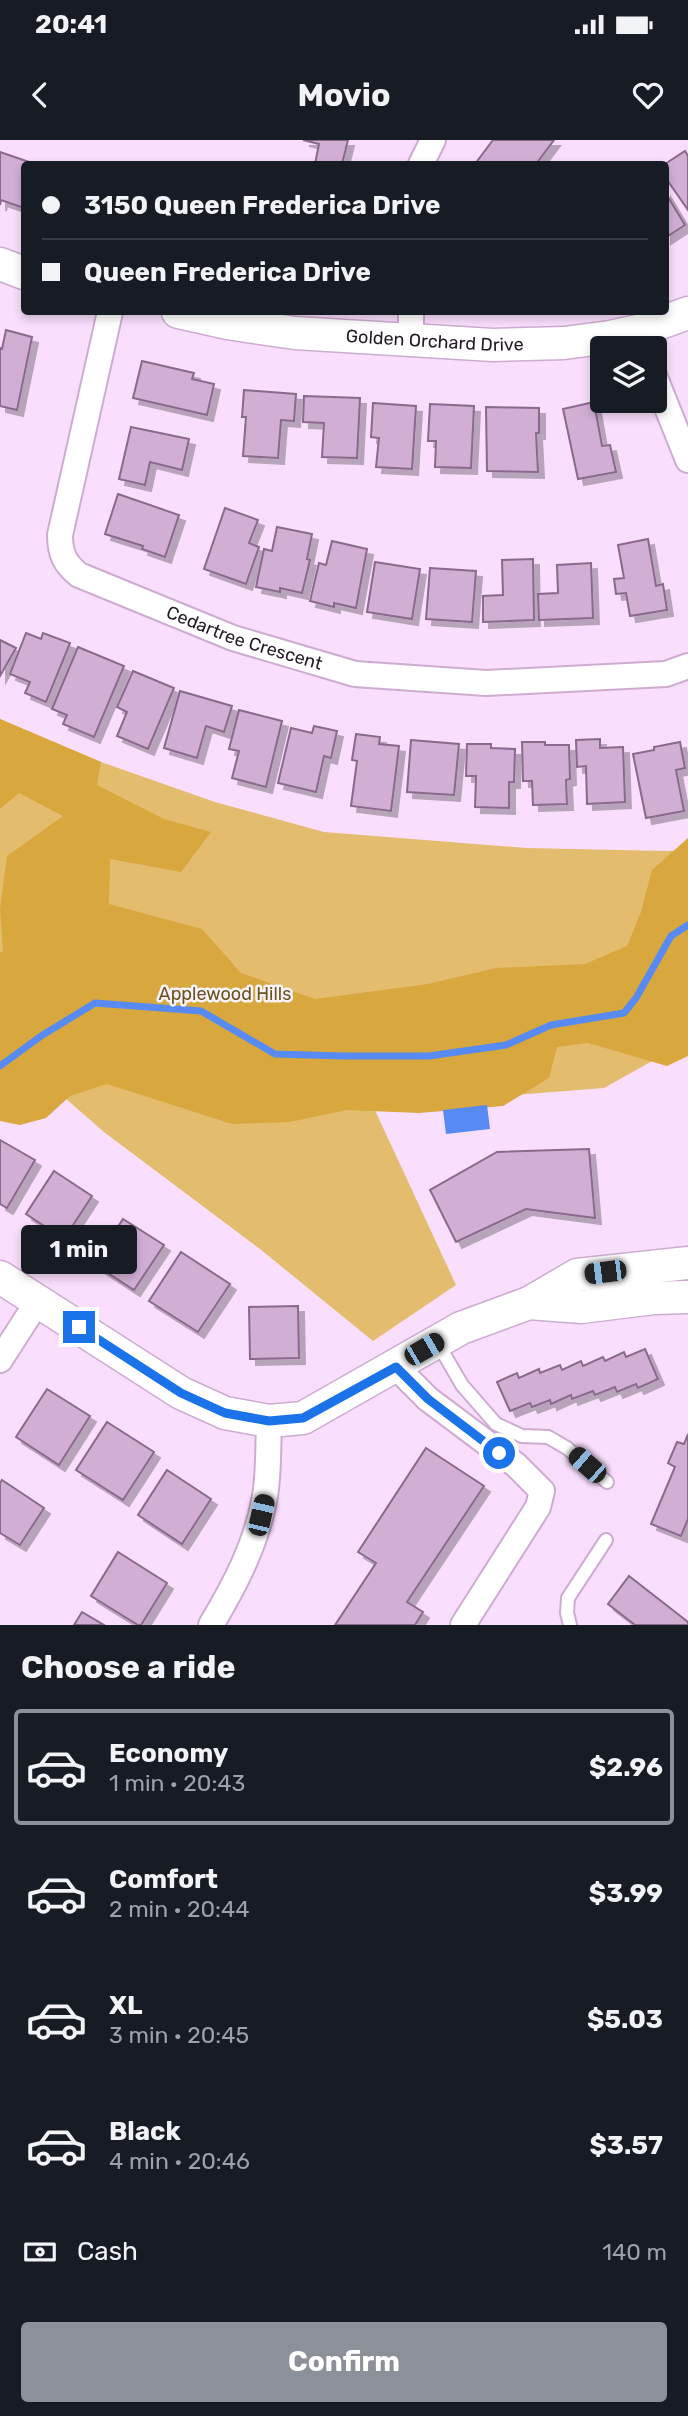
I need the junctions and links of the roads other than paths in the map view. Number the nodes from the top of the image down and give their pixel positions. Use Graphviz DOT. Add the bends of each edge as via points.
graph roads {
  1 [pos="433,140"];
  2 [pos="422,161"];
  3 [pos="0,264"];
  4 [pos="21,272"];
  5 [pos="688,313"];
  6 [pos="109,315"];
  7 [pos="191,315"];
  8 [pos="411,326"];
  9 [pos="647,336"];
  10 [pos="590,340"];
  11 [pos="667,408"];
  12 [pos="688,460"];
  13 [pos="688,666"];
  14 [pos="688,1263"];
  15 [pos="0,1277"];
  16 [pos="688,1297"];
  17 [pos="38,1301"];
  18 [pos="529,1303"];
  19 [pos="437,1342"];
  20 [pos="0,1360"];
  21 [pos="396,1367"];
  22 [pos="269,1421"];
  23 [pos="607,1482"];
  24 [pos="606,1540"];
  25 [pos="211,1625"];
  26 [pos="463,1625"];
  27 [pos="570,1625"];
  1 -- 2 [label="street"];
  3 -- 4 [label="street"];
  5 -- 9 [label="street, Golden Orchard Drive"];
  6 -- 13 [label="street, Cedartree Crescent" via="60,536 64,559 79,575 233,638 355,674 486,683 666,674"];
  7 -- 8 [label="street, Golden Orchard Drive" via="295,333"];
  8 -- 10 [label="street, Golden Orchard Drive" via="494,345"];
  11 -- 12 [label="street"];
  14 -- 18 [label="street" via="577,1275"];
  15 -- 17 [label="street"];
  16 -- 18 [label="street" via="581,1307"];
  17 -- 20 [label="street"];
  17 -- 22 [label="street" via="181,1393 225,1413"];
  18 -- 19 [label="street"];
  19 -- 21 [label="street"];
  19 -- 23 [label="lane" via="462,1385 496,1424 522,1436 548,1437"];
  21 -- 22 [label="street" via="303,1418"];
  21 -- 26 [label="street" via="428,1399 516,1465 542,1491 538,1507"];
  22 -- 25 [label="street" via="266,1494 257,1536"];
  24 -- 27 [label="lane" via="568,1598"];
}
